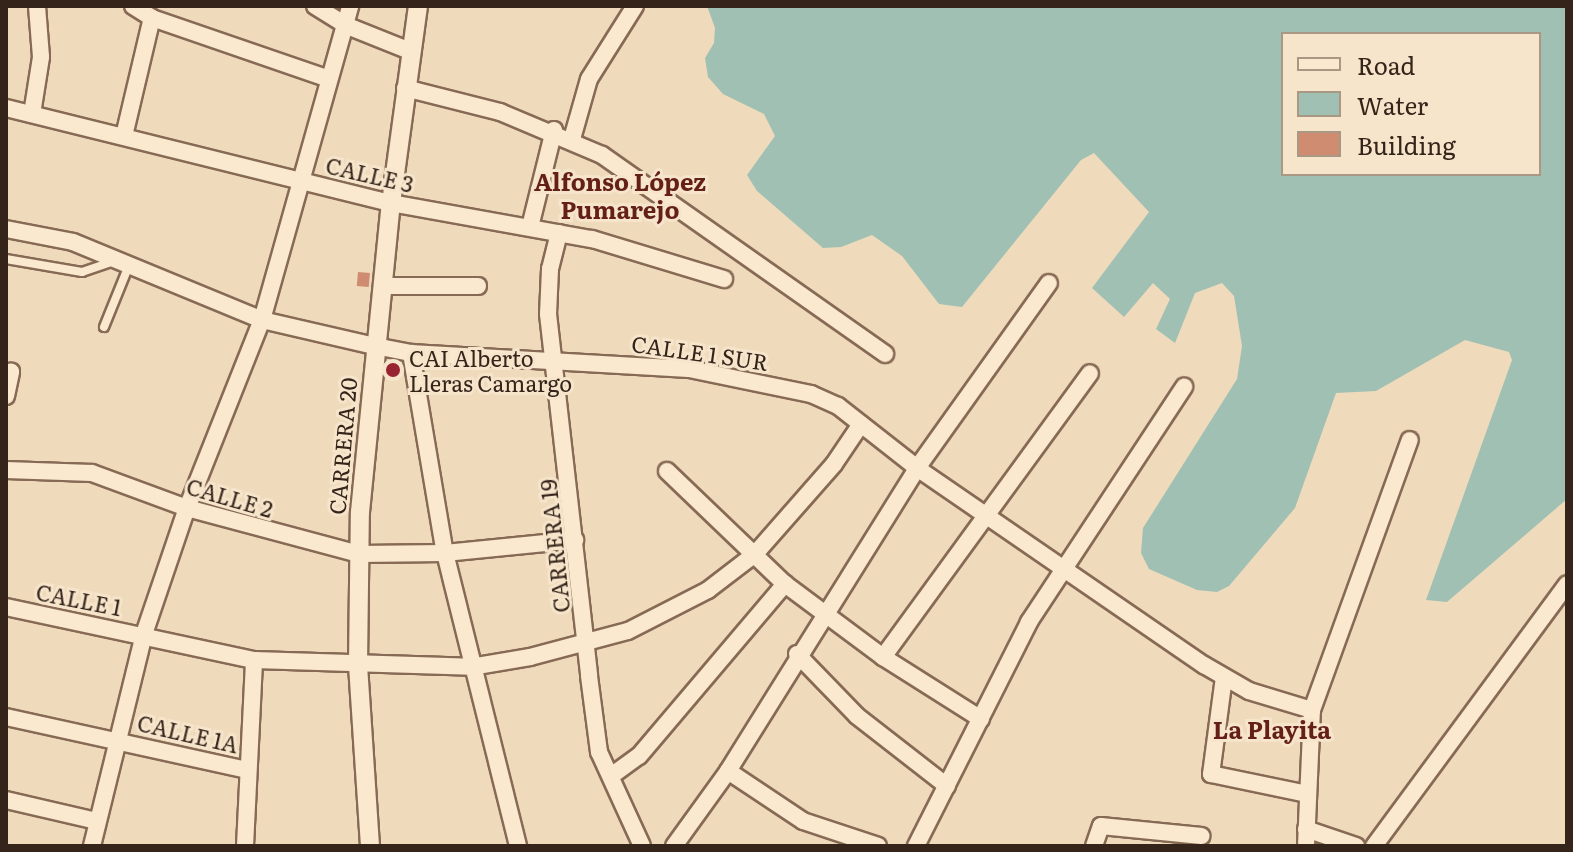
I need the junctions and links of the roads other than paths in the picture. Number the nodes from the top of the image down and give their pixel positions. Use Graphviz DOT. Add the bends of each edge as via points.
graph roads {
  1 [pos="37,6"];
  2 [pos="133,6"];
  3 [pos="315,6"];
  4 [pos="350,6"];
  5 [pos="418,6"];
  6 [pos="635,6"];
  7 [pos="152,18"];
  8 [pos="345,25"];
  9 [pos="410,51"];
  10 [pos="329,79"];
  11 [pos="405,88"];
  12 [pos="6,108"];
  13 [pos="32,114"];
  14 [pos="554,130"];
  15 [pos="124,136"];
  16 [pos="572,139"];
  17 [pos="303,180"];
  18 [pos="391,203"];
  19 [pos="530,227"];
  20 [pos="6,229"];
  21 [pos="559,233"];
  22 [pos="6,259"];
  23 [pos="124,262"];
  24 [pos="724,279"];
  25 [pos="1049,283"];
  26 [pos="382,286"];
  27 [pos="478,286"];
  28 [pos="262,320"];
  29 [pos="104,327"];
  30 [pos="375,346"];
  31 [pos="411,353"];
  32 [pos="885,354"];
  33 [pos="555,359"];
  34 [pos="11,372"];
  35 [pos="1090,373"];
  36 [pos="1184,387"];
  37 [pos="6,396"];
  38 [pos="861,424"];
  39 [pos="1410,440"];
  40 [pos="917,468"];
  41 [pos="6,470"];
  42 [pos="667,471"];
  43 [pos="187,508"];
  44 [pos="984,514"];
  45 [pos="575,540"];
  46 [pos="445,553"];
  47 [pos="359,554"];
  48 [pos="755,554"];
  49 [pos="1062,568"];
  50 [pos="785,584"];
  51 [pos="1567,584"];
  52 [pos="6,607"];
  53 [pos="826,612"];
  54 [pos="144,634"];
  55 [pos="587,644"];
  56 [pos="797,654"];
  57 [pos="883,657"];
  58 [pos="254,660"];
  59 [pos="358,666"];
  60 [pos="471,667"];
  61 [pos="1224,677"];
  62 [pos="1312,710"];
  63 [pos="6,717"];
  64 [pos="981,719"];
  65 [pos="118,739"];
  66 [pos="248,770"];
  67 [pos="728,771"];
  68 [pos="611,776"];
  69 [pos="947,786"];
  70 [pos="1308,794"];
  71 [pos="6,800"];
  72 [pos="97,821"];
  73 [pos="1202,836"];
  74 [pos="1306,838"];
  75 [pos="92,846"];
  76 [pos="245,846"];
  77 [pos="370,846"];
  78 [pos="518,846"];
  79 [pos="642,846"];
  80 [pos="674,846"];
  81 [pos="878,846"];
  82 [pos="916,846"];
  83 [pos="1094,846"];
  84 [pos="1356,846"];
  85 [pos="1374,846"];
  1 -- 13 [label="street" via="41,57"];
  2 -- 7 [label="street"];
  3 -- 8 [label="street"];
  4 -- 8 [label="street"];
  5 -- 9 [label="street, CARRERA 20"];
  6 -- 16 [label="street" via="589,79"];
  7 -- 10 [label="street"];
  7 -- 15 [label="street"];
  8 -- 9 [label="street"];
  8 -- 10 [label="street"];
  9 -- 11 [label="street, CARRERA 20"];
  10 -- 17 [label="street"];
  11 -- 14 [label="street"];
  11 -- 18 [label="street, CARRERA 20"];
  12 -- 13 [label="street, CALLE 3"];
  13 -- 15 [label="street, CALLE 3"];
  14 -- 16 [label="street"];
  14 -- 19 [label="street"];
  15 -- 17 [label="street, CALLE 3"];
  16 -- 32 [label="street" via="657,192"];
  17 -- 18 [label="street, CALLE 3"];
  17 -- 28 [label="street"];
  18 -- 19 [label="street, CALLE 3"];
  18 -- 26 [label="street, CARRERA 20"];
  19 -- 21 [label="street, CALLE 3"];
  20 -- 23 [label="street, CALLE 1 SUR" via="73,242"];
  21 -- 24 [label="street, CALLE 3"];
  21 -- 33 [label="street, CARRERA 19" via="550,269 548,314"];
  22 -- 23 [label="lane" via="82,272"];
  23 -- 28 [label="street, CALLE 1 SUR" via="192,295"];
  23 -- 29 [label="lane"];
  25 -- 40 [label="street"];
  26 -- 27 [label="street"];
  26 -- 30 [label="street, CARRERA 20"];
  28 -- 30 [label="street, CALLE 1 SUR"];
  28 -- 43 [label="street"];
  30 -- 31 [label="street, CALLE 1 SUR"];
  30 -- 47 [label="street, CARRERA 20"];
  31 -- 33 [label="street, CALLE 1 SUR"];
  31 -- 46 [label="street"];
  33 -- 38 [label="street, CALLE 1 SUR" via="628,362 751,379 811,394"];
  33 -- 45 [label="street, CARRERA 19"];
  34 -- 37 [label="street"];
  35 -- 44 [label="street"];
  36 -- 49 [label="street"];
  38 -- 40 [label="street, CALLE 1 SUR"];
  38 -- 48 [label="street, CALLE 1" via="834,464"];
  39 -- 62 [label="street"];
  40 -- 44 [label="street, CALLE 1 SUR"];
  40 -- 53 [label="street"];
  41 -- 43 [label="street, CALLE 2" via="92,473"];
  42 -- 48 [label="street"];
  43 -- 47 [label="street, CALLE 2"];
  43 -- 54 [label="street"];
  44 -- 49 [label="street, CALLE 1 SUR"];
  44 -- 57 [label="street"];
  45 -- 46 [label="street, CALLE 2"];
  45 -- 55 [label="street, CARRERA 19"];
  46 -- 47 [label="street, CALLE 2"];
  46 -- 60 [label="street"];
  47 -- 59 [label="street, CARRERA 20"];
  48 -- 50 [label="street"];
  48 -- 55 [label="street, CALLE 1" via="669,612"];
  49 -- 61 [label="street, CALLE 1 SUR"];
  49 -- 64 [label="street"];
  50 -- 53 [label="street"];
  50 -- 68 [label="street" via="639,756"];
  51 -- 85 [label="street"];
  52 -- 54 [label="street, CALLE 1"];
  53 -- 56 [label="street"];
  53 -- 57 [label="street"];
  54 -- 58 [label="street, CALLE 1"];
  54 -- 65 [label="street"];
  55 -- 60 [label="street, CALLE 1"];
  55 -- 68 [label="street, CARRERA 19" via="599,752"];
  56 -- 67 [label="street"];
  56 -- 69 [label="street" via="857,716"];
  57 -- 64 [label="street"];
  58 -- 59 [label="street, CALLE 1"];
  58 -- 66 [label="street"];
  59 -- 60 [label="street, CALLE 1"];
  59 -- 77 [label="street, CARRERA 20"];
  60 -- 78 [label="street"];
  61 -- 62 [label="street, CALLE 1 SUR" via="1249,691"];
  61 -- 70 [label="street" via="1211,774"];
  62 -- 70 [label="street"];
  63 -- 65 [label="street, CALLE 1A"];
  64 -- 69 [label="street"];
  65 -- 66 [label="street, CALLE 1A"];
  65 -- 72 [label="street"];
  66 -- 76 [label="street"];
  67 -- 80 [label="street"];
  67 -- 81 [label="street" via="803,821"];
  68 -- 79 [label="street, CARRERA 19"];
  69 -- 82 [label="street"];
  70 -- 74 [label="street"];
  71 -- 72 [label="street"];
  72 -- 75 [label="street"];
  73 -- 83 [label="street" via="1101,826"];
  74 -- 84 [label="street"];
}
